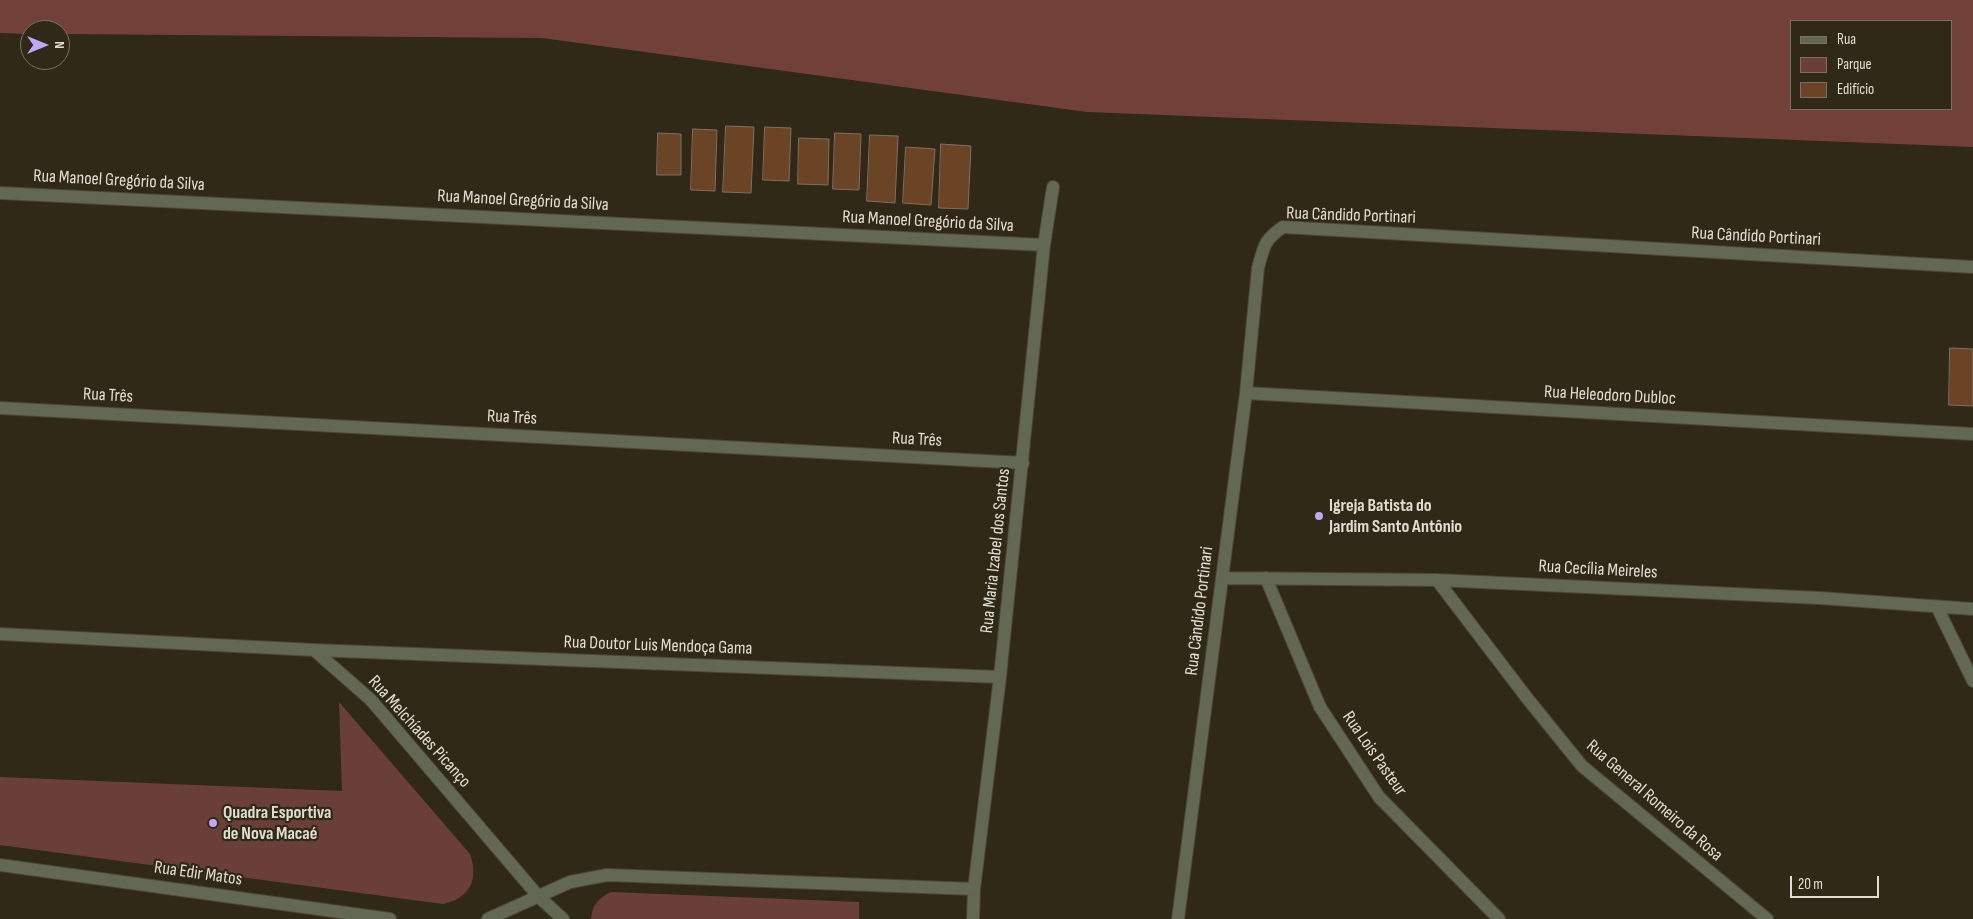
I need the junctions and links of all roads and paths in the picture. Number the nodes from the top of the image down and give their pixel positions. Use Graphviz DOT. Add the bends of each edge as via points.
graph roads {
  1 [pos="1053,187"];
  2 [pos="0,193"];
  3 [pos="1044,245"];
  4 [pos="1973,268"];
  5 [pos="1246,393"];
  6 [pos="0,408"];
  7 [pos="1973,434"];
  8 [pos="1023,463"];
  9 [pos="1222,578"];
  10 [pos="1266,578"];
  11 [pos="1437,580"];
  12 [pos="1937,607"];
  13 [pos="1973,609"];
  14 [pos="0,634"];
  15 [pos="314,650"];
  16 [pos="1000,677"];
  17 [pos="1973,681"];
  18 [pos="0,865"];
  19 [pos="974,889"];
  20 [pos="539,897"];
  21 [pos="390,919"];
  22 [pos="488,919"];
  23 [pos="563,919"];
  24 [pos="973,919"];
  25 [pos="1178,919"];
  26 [pos="1499,919"];
  27 [pos="1767,919"];
  1 -- 3 [label="street, Rua Maria Izabel dos Santos"];
  2 -- 3 [label="street, Rua Manoel Gregório da Silva"];
  3 -- 8 [label="street, Rua Maria Izabel dos Santos"];
  4 -- 5 [label="street, Rua Cândido Portinari" via="1283,227 1270,236 1258,268"];
  5 -- 7 [label="street, Rua Heleodoro Dubloc"];
  5 -- 9 [label="street, Rua Cândido Portinari"];
  6 -- 8 [label="street, Rua Três"];
  8 -- 16 [label="street, Rua Maria Izabel dos Santos"];
  9 -- 10 [label="street, Rua Cecília Meireles"];
  9 -- 25 [label="street, Rua Cândido Portinari"];
  10 -- 11 [label="street, Rua Cecília Meireles"];
  10 -- 26 [label="street, Rua Lois Pasteur" via="1320,707 1379,797"];
  11 -- 12 [label="street, Rua Cecília Meireles" via="1820,598"];
  11 -- 27 [label="street, Rua General Romeiro da Rosa" via="1582,766"];
  12 -- 13 [label="street, Rua Cecília Meireles"];
  12 -- 17 [label="street"];
  14 -- 15 [label="street"];
  15 -- 16 [label="street, Rua Doutor Luis Mendoça Gama"];
  15 -- 20 [label="street, Rua Melchíades Picanço" via="371,700"];
  16 -- 19 [label="street, Rua Maria Izabel dos Santos"];
  18 -- 21 [label="street, Rua Edir Matos"];
  19 -- 20 [label="street" via="607,876 570,882"];
  19 -- 24 [label="street, Rua Maria Izabel dos Santos"];
  20 -- 22 [label="street"];
  20 -- 23 [label="street, Rua Melchíades Picanço"];
}
